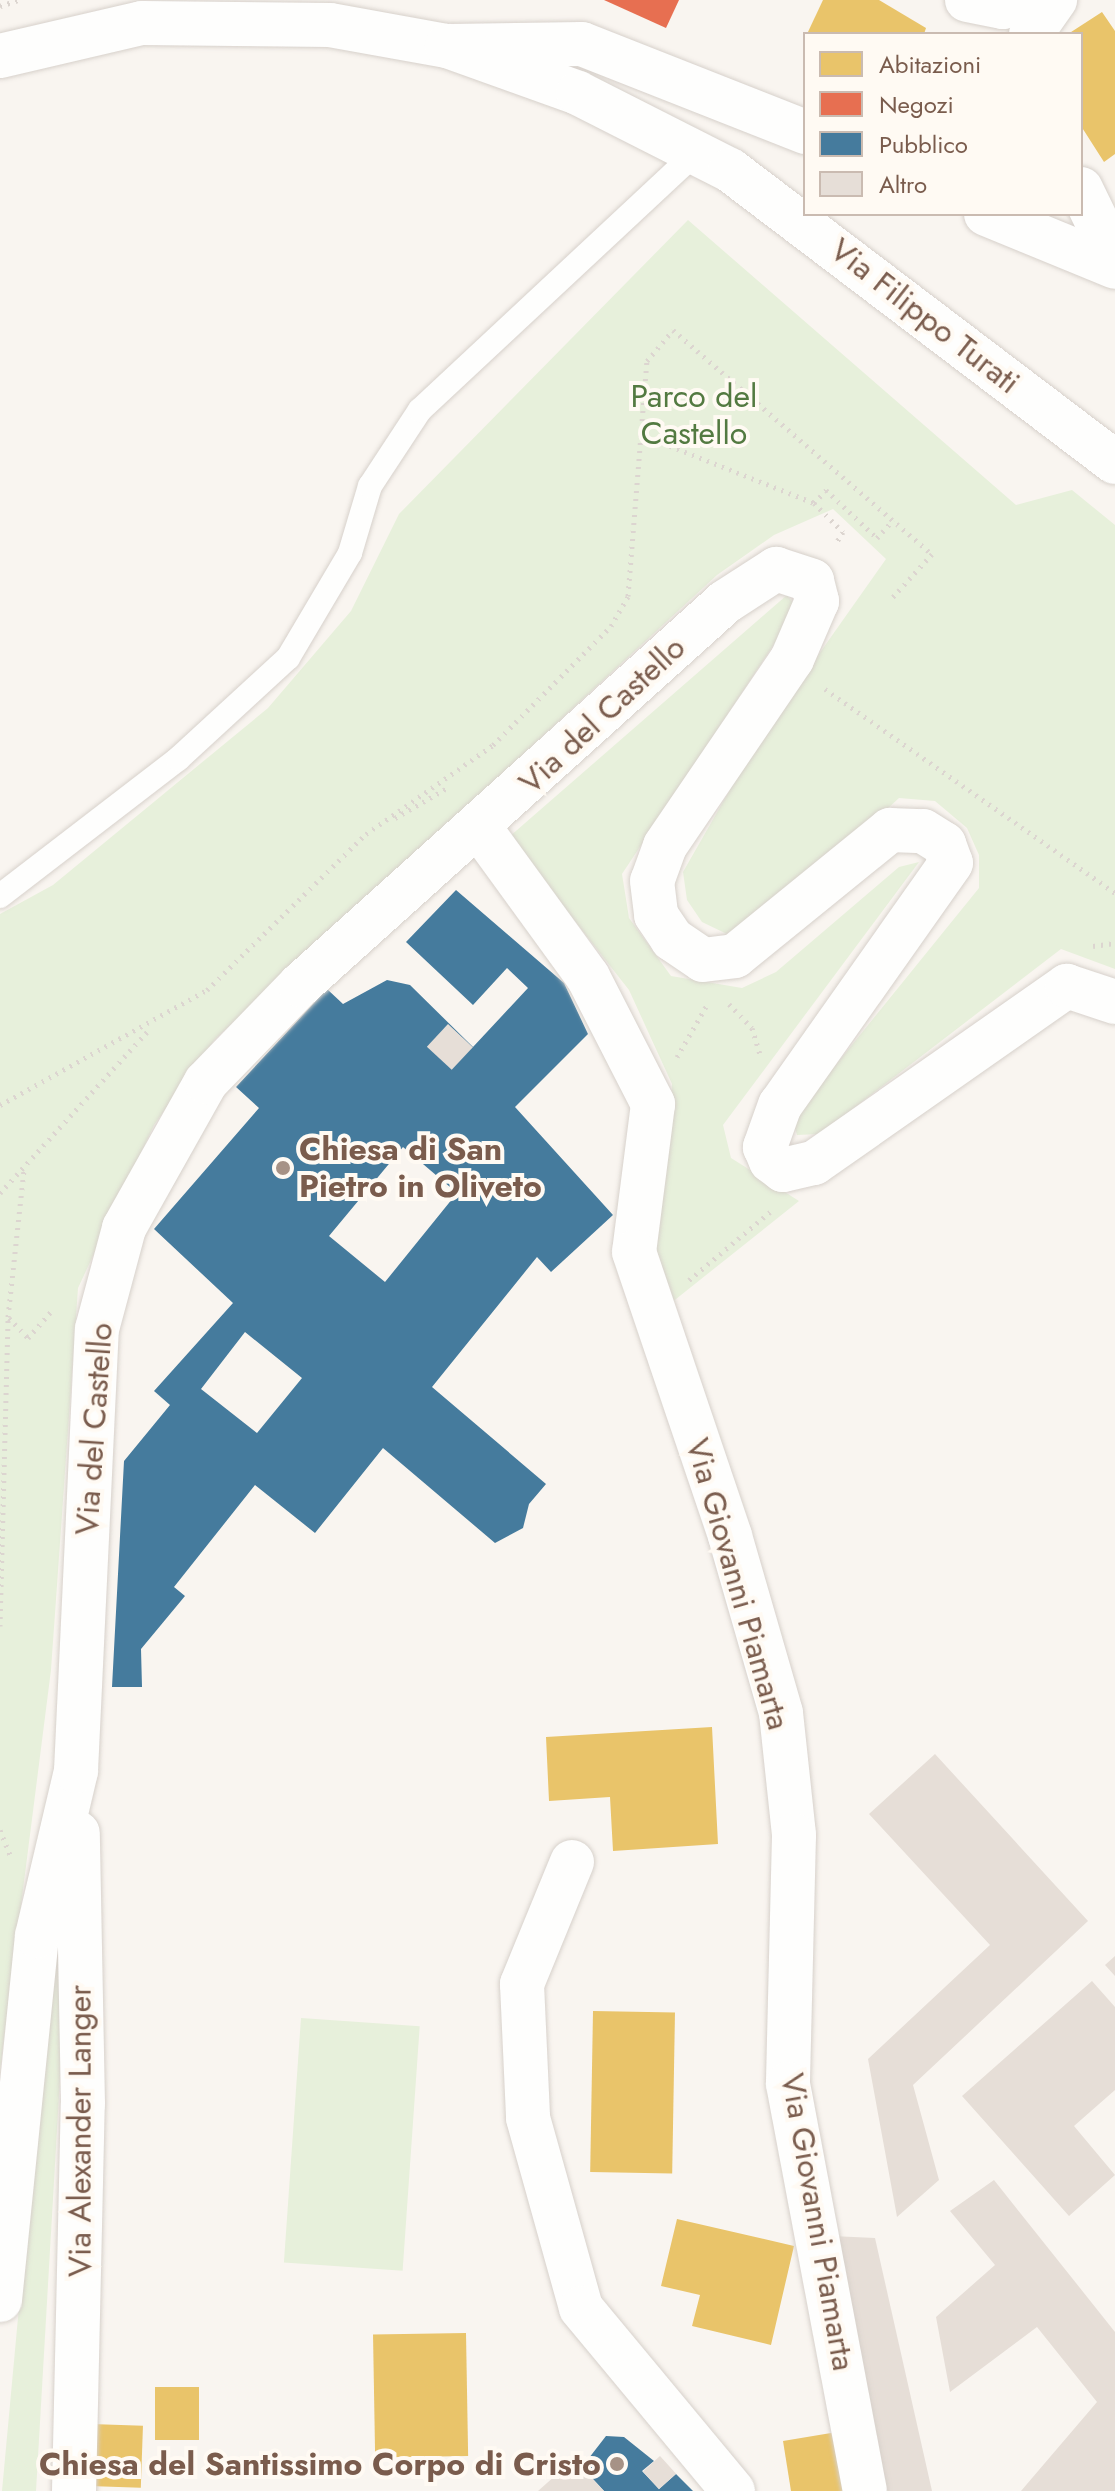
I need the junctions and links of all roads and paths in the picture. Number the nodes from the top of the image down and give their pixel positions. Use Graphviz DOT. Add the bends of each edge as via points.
graph roads {
  1 [pos="18,0"];
  2 [pos="294,0"];
  3 [pos="967,0"];
  4 [pos="1013,0"];
  5 [pos="1055,0"];
  6 [pos="0,6"];
  7 [pos="330,25"];
  8 [pos="1032,32"];
  9 [pos="447,46"];
  10 [pos="0,56"];
  11 [pos="803,131"];
  12 [pos="697,152"];
  13 [pos="1083,193"];
  14 [pos="991,216"];
  15 [pos="1115,259"];
  16 [pos="1115,267"];
  17 [pos="639,434"];
  18 [pos="1115,462"];
  19 [pos="814,503"];
  20 [pos="893,520"];
  21 [pos="843,532"];
  22 [pos="892,598"];
  23 [pos="848,710"];
  24 [pos="479,827"];
  25 [pos="1115,893"];
  26 [pos="0,896"];
  27 [pos="1115,1002"];
  28 [pos="152,1026"];
  29 [pos="651,1098"];
  30 [pos="0,1105"];
  31 [pos="769,1127"];
  32 [pos="814,1163"];
  33 [pos="24,1170"];
  34 [pos="0,1193"];
  35 [pos="651,1311"];
  36 [pos="0,1626"];
  37 [pos="76,1771"];
  38 [pos="572,1862"];
  39 [pos="0,2300"];
  40 [pos="74,2491"];
  41 [pos="733,2491"];
  42 [pos="865,2491"];
  1 -- 6 [label="path"];
  2 -- 7 [label="street"];
  3 -- 4 [label="street" via="1003,7"];
  5 -- 8 [label="street"];
  7 -- 9 [label="street, Via Filippo Turati"];
  7 -- 10 [label="street, Via Filippo Turati" via="142,23"];
  9 -- 11 [label="street" via="582,44"];
  9 -- 12 [label="street, Via Filippo Turati" via="578,93"];
  12 -- 18 [label="street, Via Filippo Turati" via="793,214"];
  12 -- 26 [label="lane" via="420,410 370,486 350,553 288,658 178,759"];
  13 -- 15 [label="street"];
  14 -- 16 [label="street"];
  17 -- 19 [label="path"];
  17 -- 20 [label="path" via="647,361 673,330"];
  17 -- 28 [label="path" via="628,596 611,626 493,745 366,834 244,959"];
  19 -- 20 [label="path" via="826,490 877,538"];
  19 -- 21 [label="path"];
  20 -- 22 [label="path" via="932,554"];
  23 -- 25 [label="path"];
  24 -- 29 [label="street" via="588,977"];
  24 -- 31 [label="street, Via del Castello" via="755,579 776,569 812,581 817,601 792,659 665,846 652,881 656,915 672,939 703,960 735,956 890,830 923,831 944,844 951,863"];
  24 -- 37 [label="street, Via del Castello" via="300,985 206,1082 124,1228 97,1329"];
  27 -- 32 [label="street" via="1067,986 1031,1004"];
  28 -- 30 [label="path"];
  28 -- 33 [label="path"];
  29 -- 31 [label="path" via="711,997 735,1006 752,1028"];
  29 -- 35 [label="street, Via Giovanni Piamarta" via="634,1252"];
  31 -- 32 [label="street" via="771,1161 783,1170"];
  32 -- 35 [label="path" via="789,1196"];
  33 -- 34 [label="path"];
  33 -- 36 [label="path" via="8,1317"];
  35 -- 42 [label="street, Via Giovanni Piamarta" via="730,1536 781,1713 794,1835 788,2084"];
  37 -- 39 [label="street, Via del Castello" via="37,1936"];
  37 -- 40 [label="street, Via Alexander Langer" via="83,2104"];
  38 -- 41 [label="street" via="522,1984 528,2118 581,2308"];
}
